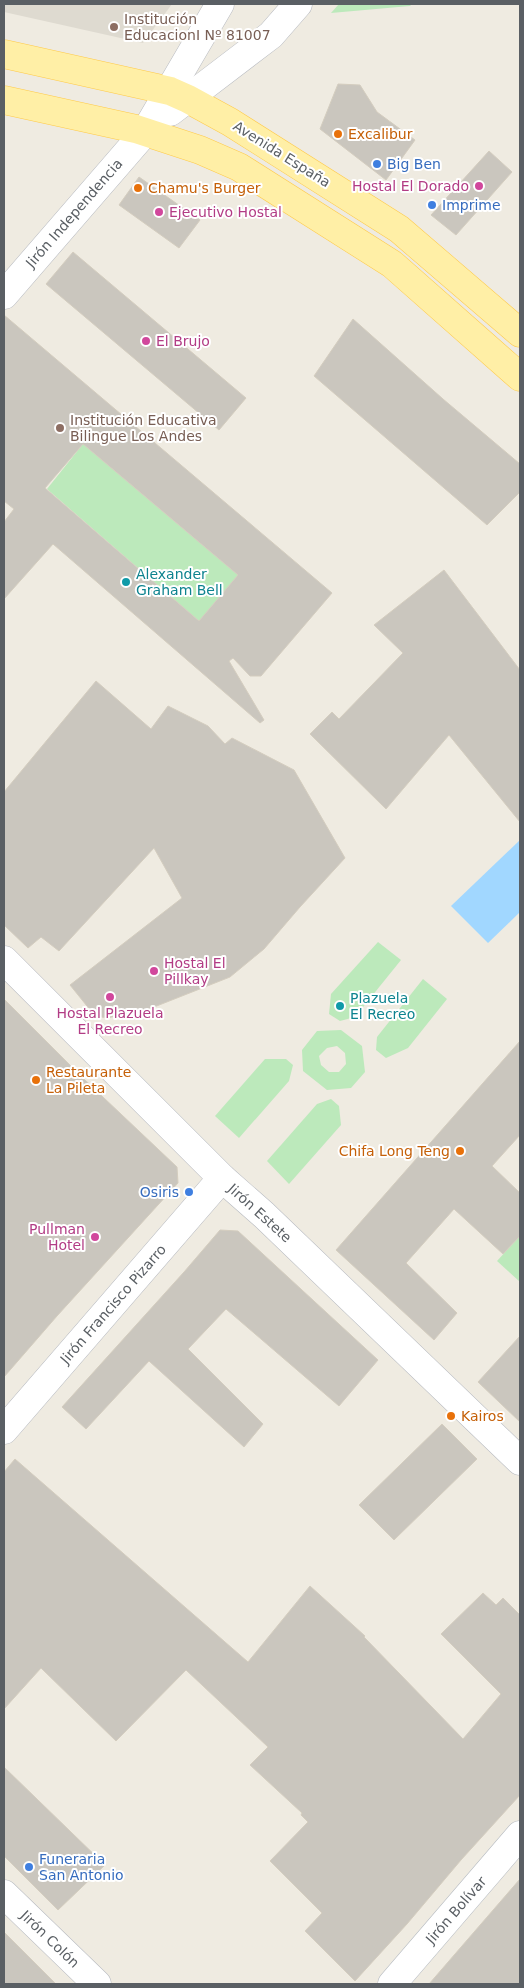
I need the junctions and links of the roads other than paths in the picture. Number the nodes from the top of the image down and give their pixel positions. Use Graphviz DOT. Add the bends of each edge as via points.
graph roads {
  1 [pos="220,4"];
  2 [pos="298,4"];
  3 [pos="4,54"];
  4 [pos="179,95"];
  5 [pos="4,100"];
  6 [pos="145,132"];
  7 [pos="4,294"];
  8 [pos="520,333"];
  9 [pos="520,377"];
  10 [pos="4,960"];
  11 [pos="222,1178"];
  12 [pos="4,1430"];
  13 [pos="520,1461"];
  14 [pos="520,1835"];
  15 [pos="4,1894"];
  16 [pos="97,1984"];
  17 [pos="392,1984"];
  1 -- 4 [label="street"];
  2 -- 4 [label="street, Jirón Independencia" via="271,35"];
  3 -- 4 [label="main road, Avenida España"];
  4 -- 6 [label="street, Jirón Independencia"];
  4 -- 8 [label="main road, Avenida España" via="230,122 399,229"];
  5 -- 6 [label="main road"];
  6 -- 7 [label="street, Jirón Independencia"];
  6 -- 9 [label="main road" via="239,167 392,264"];
  10 -- 11 [label="street, Jirón Estete"];
  11 -- 12 [label="street, Jirón Francisco Pizarro"];
  11 -- 13 [label="street, Jirón Estete" via="264,1214"];
  14 -- 17 [label="street, Jirón Bolívar"];
  15 -- 16 [label="street, Jirón Colón"];
}
